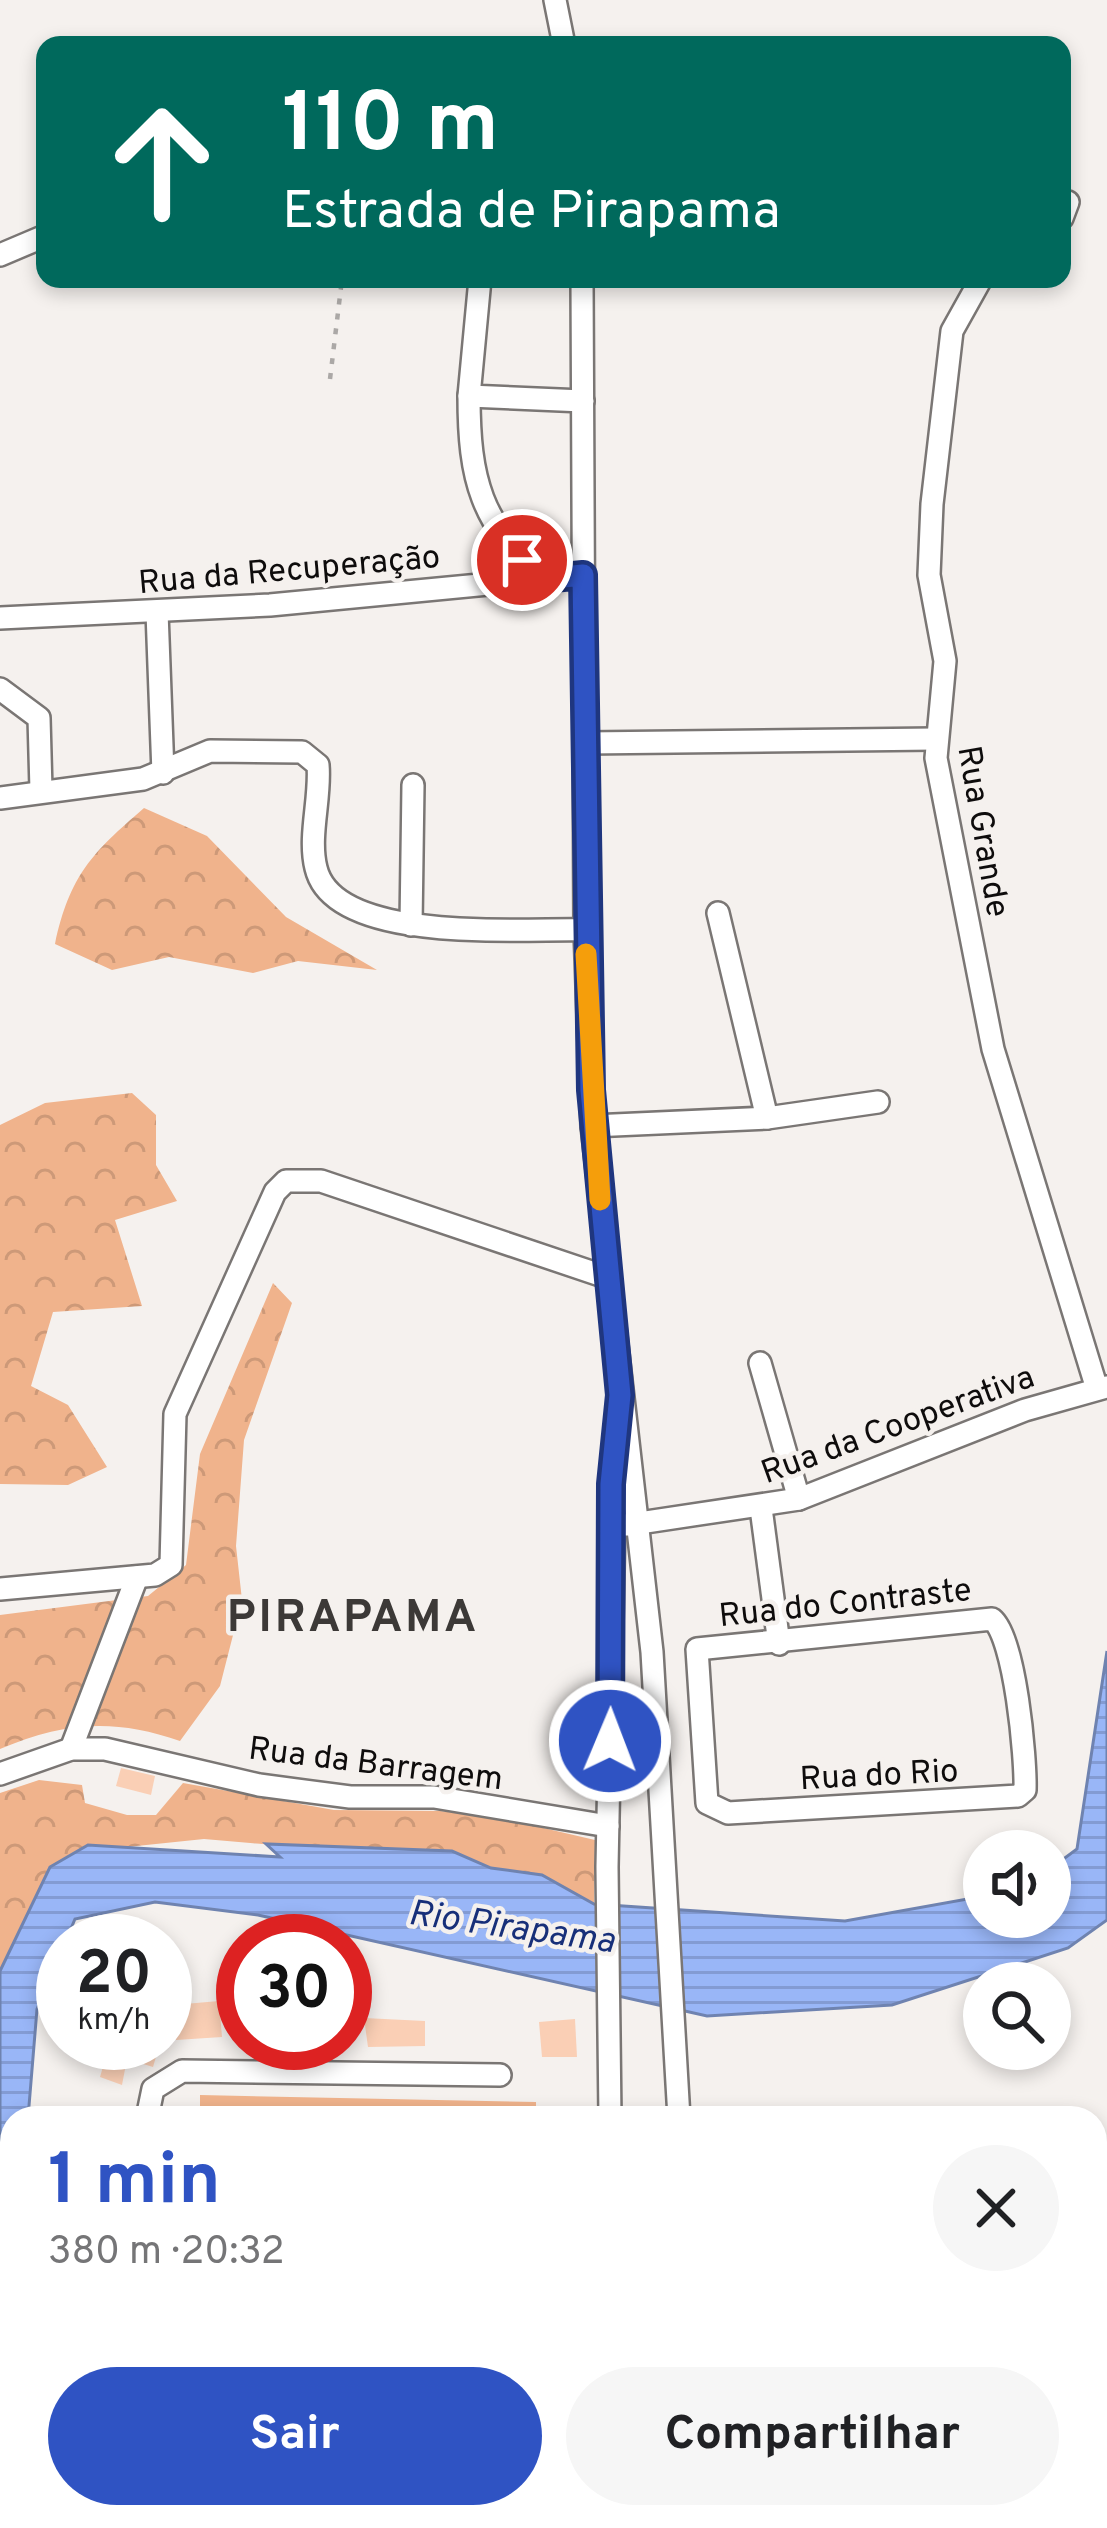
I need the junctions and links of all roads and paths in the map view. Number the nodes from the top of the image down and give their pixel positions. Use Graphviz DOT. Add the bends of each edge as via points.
graph roads {
  1 [pos="556,0"];
  2 [pos="562,36"];
  3 [pos="36,240"];
  4 [pos="0,255"];
  5 [pos="341,288"];
  6 [pos="479,288"];
  7 [pos="582,288"];
  8 [pos="977,288"];
  9 [pos="330,379"];
  10 [pos="469,397"];
  11 [pos="583,400"];
  12 [pos="583,575"];
  13 [pos="543,579"];
  14 [pos="157,612"];
  15 [pos="0,618"];
  16 [pos="0,689"];
  17 [pos="935,739"];
  18 [pos="586,743"];
  19 [pos="163,773"];
  20 [pos="413,785"];
  21 [pos="41,790"];
  22 [pos="0,798"];
  23 [pos="718,913"];
  24 [pos="411,925"];
  25 [pos="585,930"];
  26 [pos="878,1102"];
  27 [pos="767,1118"];
  28 [pos="592,1126"];
  29 [pos="606,1277"];
  30 [pos="760,1363"];
  31 [pos="1102,1388"];
  32 [pos="620,1395"];
  33 [pos="799,1499"];
  34 [pos="760,1508"];
  35 [pos="637,1524"];
  36 [pos="611,1526"];
  37 [pos="137,1577"];
  38 [pos="0,1589"];
  39 [pos="779,1644"];
  40 [pos="71,1749"];
  41 [pos="0,1774"];
  42 [pos="1018,1796"];
  43 [pos="743,1813"];
  44 [pos="608,1826"];
  45 [pos="500,2075"];
  46 [pos="149,2106"];
  47 [pos="610,2106"];
  48 [pos="678,2106"];
  1 -- 2 [label="street"];
  3 -- 4 [label="street"];
  5 -- 9 [label="path"];
  6 -- 10 [label="street"];
  7 -- 11 [label="street"];
  8 -- 17 [label="street, Rua Grande" via="952,332 932,503 928,575 945,661"];
  10 -- 11 [label="street"];
  10 -- 13 [label="street" via="488,518"];
  11 -- 12 [label="street"];
  12 -- 13 [label="street, Rua da Recuperação"];
  12 -- 18 [label="street"];
  13 -- 14 [label="street, Rua da Recuperação"];
  14 -- 15 [label="street, Rua da Recuperação"];
  14 -- 19 [label="street"];
  16 -- 21 [label="street" via="39,718"];
  17 -- 18 [label="street"];
  17 -- 31 [label="street, Rua Grande" via="988,1030"];
  18 -- 25 [label="street"];
  19 -- 21 [label="street"];
  19 -- 24 [label="street" via="210,751 312,757 319,778 315,867 328,891 359,912"];
  20 -- 24 [label="street"];
  21 -- 22 [label="street"];
  23 -- 27 [label="street"];
  24 -- 25 [label="street"];
  25 -- 28 [label="street"];
  26 -- 27 [label="street"];
  27 -- 28 [label="street"];
  28 -- 29 [label="street"];
  29 -- 32 [label="street"];
  29 -- 37 [label="street" via="321,1180 282,1184 175,1414 173,1559 161,1574"];
  30 -- 33 [label="street"];
  31 -- 33 [label="street, Rua da Cooperativa"];
  32 -- 35 [label="street"];
  32 -- 36 [label="street"];
  33 -- 34 [label="street, Rua da Cooperativa"];
  34 -- 35 [label="street, Rua da Cooperativa"];
  34 -- 39 [label="street"];
  35 -- 36 [label="street, Rua da Cooperativa"];
  35 -- 48 [label="street"];
  36 -- 44 [label="street"];
  37 -- 38 [label="street"];
  37 -- 40 [label="street"];
  39 -- 42 [label="street, Rua do Contraste" via="980,1618 999,1624 1022,1741"];
  39 -- 43 [label="street, Rua do Contraste" via="697,1649 707,1802 720,1813"];
  40 -- 41 [label="street, Rua da Barragem"];
  40 -- 44 [label="street, Rua da Barragem" via="140,1754 292,1790 434,1797"];
  42 -- 43 [label="street, Rua do Rio"];
  44 -- 47 [label="street"];
  45 -- 46 [label="street" via="182,2071 153,2089"];
}
